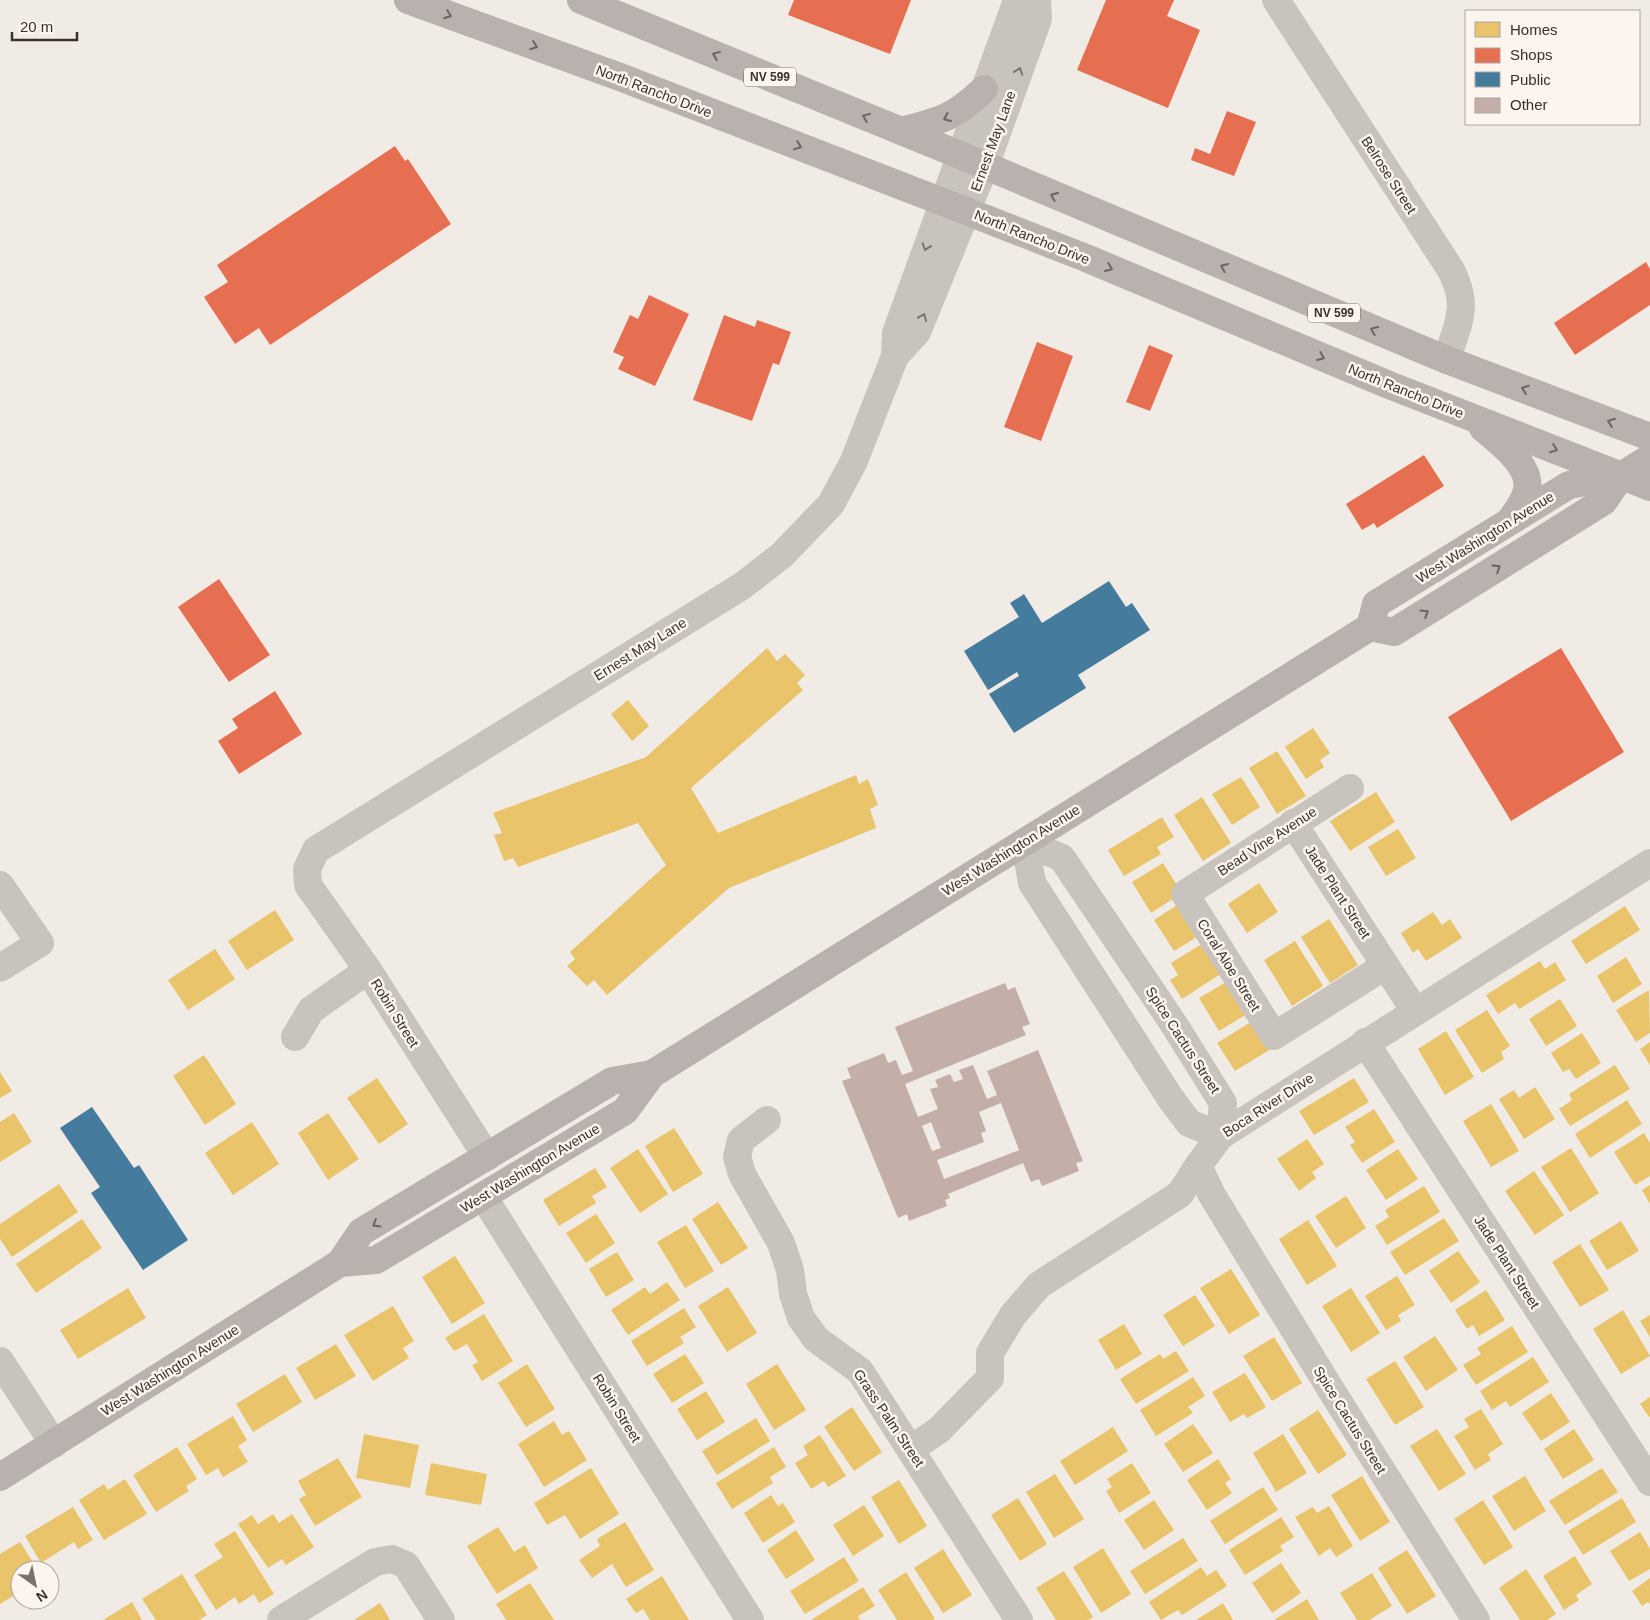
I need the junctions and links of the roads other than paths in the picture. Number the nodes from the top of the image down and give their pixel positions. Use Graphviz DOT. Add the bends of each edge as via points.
graph roads {
  1 [pos="408,0"];
  2 [pos="581,0"];
  3 [pos="1019,0"];
  4 [pos="1037,0"];
  5 [pos="1276,0"];
  6 [pos="984,89"];
  7 [pos="901,132"];
  8 [pos="960,156"];
  9 [pos="985,166"];
  10 [pos="955,206"];
  11 [pos="1447,360"];
  12 [pos="1468,416"];
  13 [pos="1650,437"];
  14 [pos="1650,458"];
  15 [pos="1621,476"];
  16 [pos="1650,487"];
  17 [pos="1510,522"];
  18 [pos="1370,627"];
  19 [pos="1350,788"];
  20 [pos="1293,823"];
  21 [pos="1025,842"];
  22 [pos="1650,863"];
  23 [pos="307,870"];
  24 [pos="0,885"];
  25 [pos="1185,894"];
  26 [pos="1385,966"];
  27 [pos="0,968"];
  28 [pos="368,970"];
  29 [pos="1415,1011"];
  30 [pos="295,1037"];
  31 [pos="1365,1042"];
  32 [pos="652,1074"];
  33 [pos="612,1081"];
  34 [pos="767,1120"];
  35 [pos="1220,1136"];
  36 [pos="487,1157"];
  37 [pos="1198,1166"];
  38 [pos="483,1196"];
  39 [pos="376,1260"];
  40 [pos="340,1263"];
  41 [pos="0,1361"];
  42 [pos="54,1444"];
  43 [pos="911,1449"];
  44 [pos="0,1477"];
  45 [pos="1650,1482"];
  46 [pos="281,1620"];
  47 [pos="441,1620"];
  48 [pos="750,1620"];
  49 [pos="1019,1620"];
  50 [pos="1476,1620"];
  1 -- 10 [label="main road, North Rancho Drive, one-way" via="620,77"];
  7 -- 2 [label="main road, NV 599, one-way"];
  3 -- 6 [label="street, Ernest May Lane"];
  9 -- 4 [label="street, Ernest May Lane, one-way" via="1038,19"];
  5 -- 11 [label="street, Belrose Street" via="1460,288 1463,305"];
  6 -- 7 [label="main road, one-way" via="964,109 951,116"];
  6 -- 8 [label="street, Ernest May Lane"];
  7 -- 8 [label="main road, NV 599"];
  8 -- 9 [label="main road, NV 599"];
  8 -- 10 [label="street, Ernest May Lane"];
  9 -- 10 [label="street, Ernest May Lane"];
  11 -- 9 [label="main road, NV 599, one-way"];
  10 -- 12 [label="main road, North Rancho Drive, one-way"];
  10 -- 23 [label="street, Ernest May Lane" via="896,333 895,356 854,461 831,504 782,555 742,586 316,850"];
  13 -- 11 [label="main road, NV 599, one-way"];
  12 -- 15 [label="main road, North Rancho Drive, one-way"];
  12 -- 17 [label="main road" via="1505,447 1526,476 1528,488"];
  14 -- 15 [label="main road, West Washington Avenue"];
  15 -- 16 [label="main road, North Rancho Drive"];
  15 -- 17 [label="main road, West Washington Avenue" via="1569,485"];
  18 -- 15 [label="main road, West Washington Avenue, one-way" via="1394,632 1604,501"];
  17 -- 18 [label="main road, West Washington Avenue" via="1376,604"];
  18 -- 21 [label="main road, West Washington Avenue"];
  19 -- 20 [label="street, Bead Vine Avenue"];
  20 -- 25 [label="street, Bead Vine Avenue"];
  20 -- 26 [label="street, Jade Plant Street"];
  21 -- 32 [label="main road, West Washington Avenue"];
  21 -- 35 [label="street" via="1032,883 1171,1099 1188,1123"];
  21 -- 35 [label="street, Spice Cactus Street" via="1062,858 1191,1051 1224,1103"];
  22 -- 29 [label="street, Boca River Drive"];
  23 -- 28 [label="street, Robin Street" via="308,885"];
  24 -- 27 [label="street" via="40,943"];
  25 -- 26 [label="street, Coral Aloe Street" via="1274,1036"];
  26 -- 29 [label="street, Jade Plant Street"];
  28 -- 30 [label="street" via="311,1010"];
  28 -- 36 [label="street, Robin Street"];
  29 -- 31 [label="street, Boca River Drive"];
  31 -- 35 [label="street, Boca River Drive"];
  31 -- 45 [label="street, Jade Plant Street"];
  32 -- 33 [label="main road, West Washington Avenue"];
  32 -- 38 [label="main road, West Washington Avenue" via="625,1111"];
  33 -- 36 [label="main road, West Washington Avenue"];
  33 -- 38 [label="main road" via="571,1123 501,1168"];
  34 -- 43 [label="street, Grass Palm Street" via="740,1140 737,1157 742,1174 781,1243 801,1318 816,1339 860,1370"];
  35 -- 37 [label="street, Boca River Drive"];
  36 -- 39 [label="main road" via="483,1172 475,1181 397,1231"];
  36 -- 40 [label="main road, West Washington Avenue, one-way" via="362,1232"];
  37 -- 43 [label="street, Boca River Drive" via="1180,1194 1039,1284 1013,1315 990,1353 990,1378 939,1430"];
  37 -- 50 [label="street, Spice Cactus Street" via="1212,1195 1328,1385"];
  38 -- 39 [label="main road, West Washington Avenue"];
  38 -- 48 [label="street, Robin Street"];
  39 -- 40 [label="main road, West Washington Avenue"];
  40 -- 42 [label="main road, West Washington Avenue"];
  41 -- 42 [label="street"];
  42 -- 44 [label="main road, West Washington Avenue"];
  43 -- 49 [label="street, Grass Palm Street"];
  46 -- 47 [label="street" via="375,1562 392,1559 406,1565"];
}
